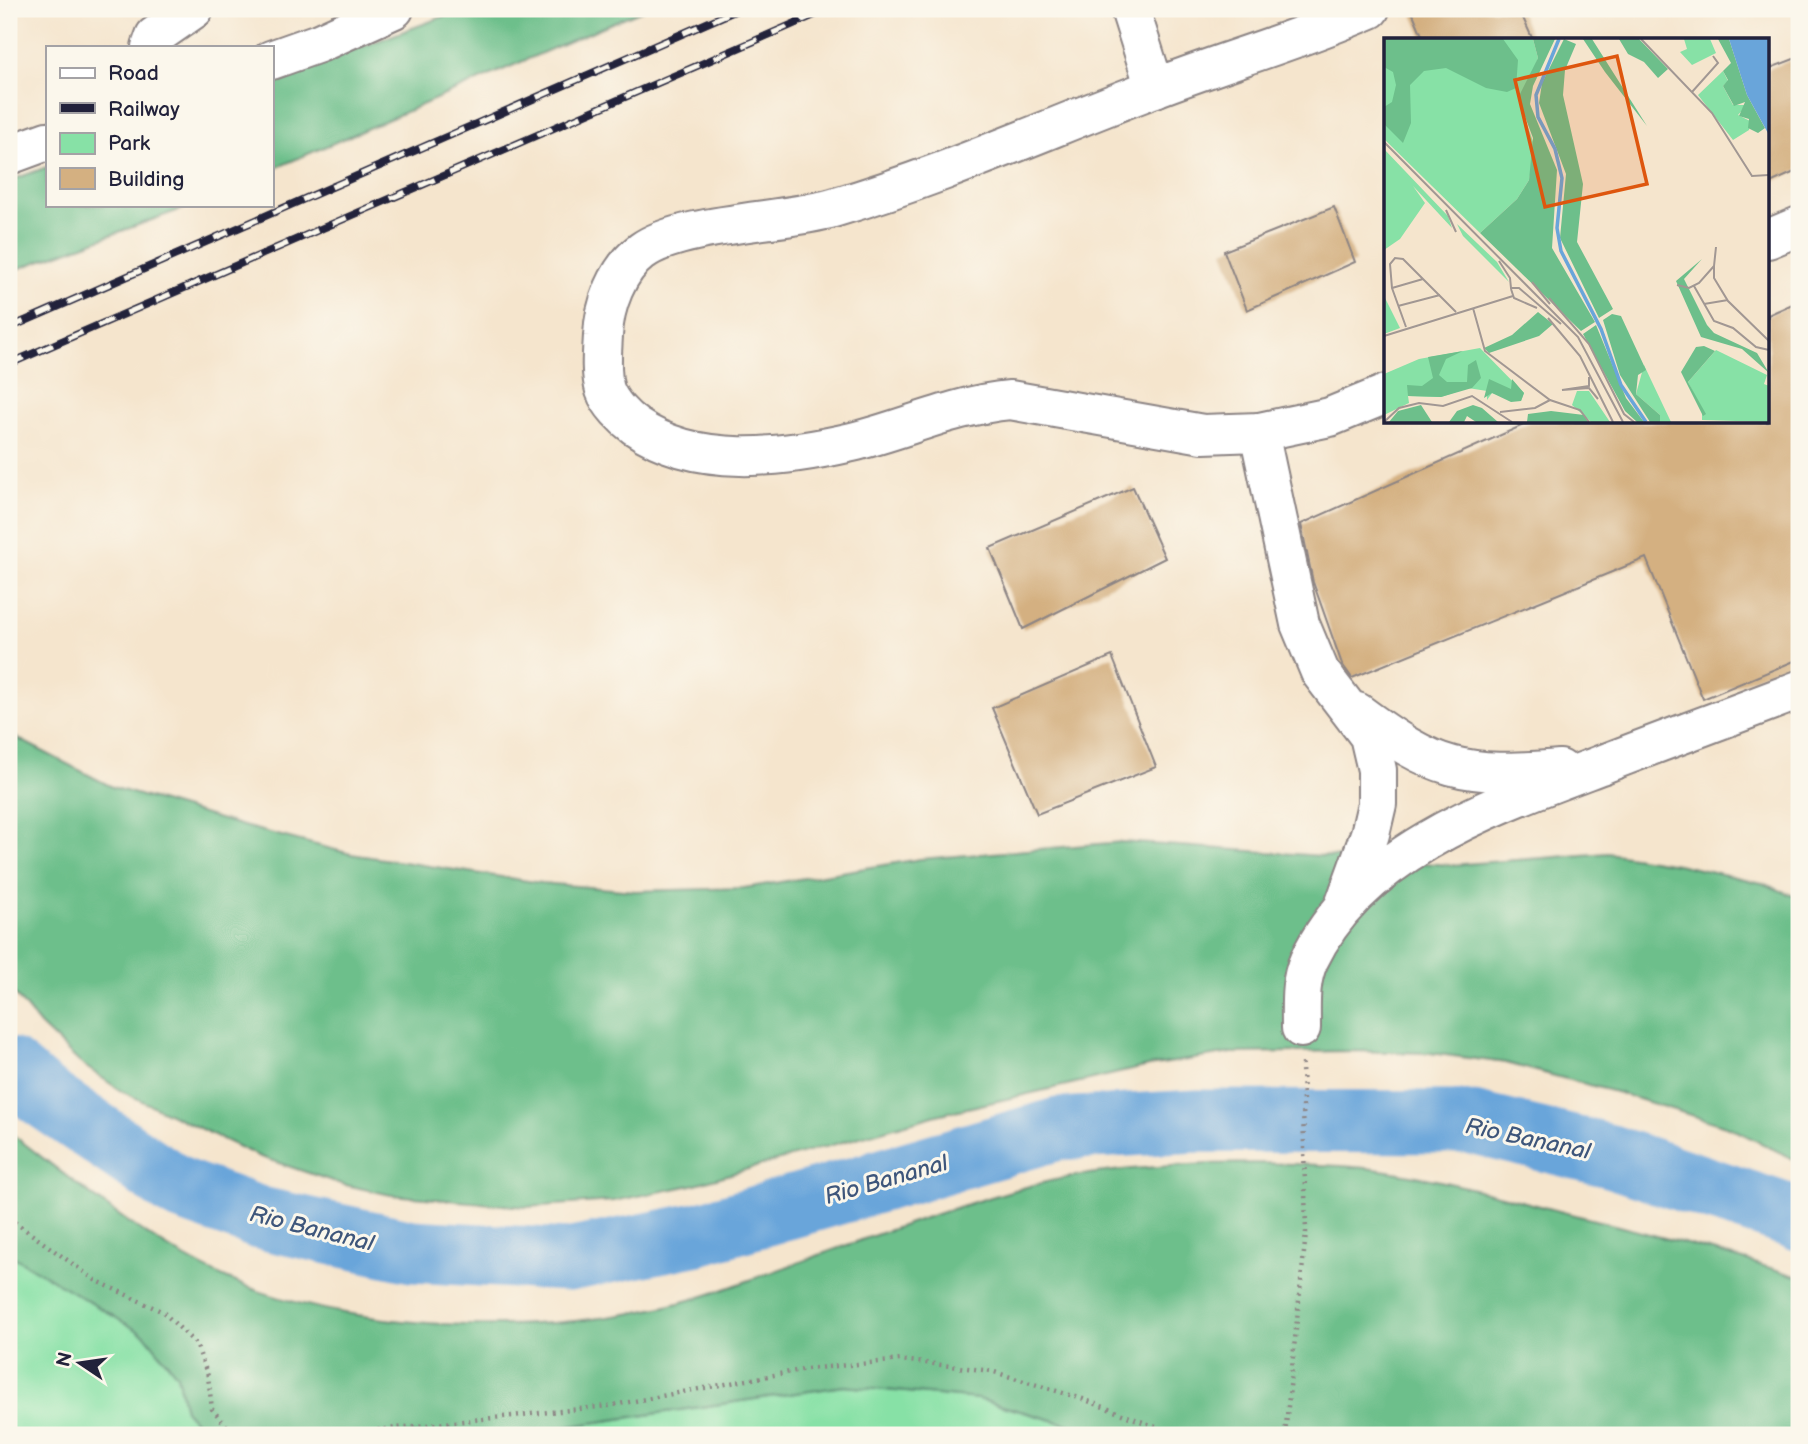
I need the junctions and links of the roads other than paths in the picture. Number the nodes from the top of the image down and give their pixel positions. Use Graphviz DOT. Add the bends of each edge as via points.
graph roads {
  1 [pos="194,9"];
  2 [pos="394,9"];
  3 [pos="1130,9"];
  4 [pos="1370,9"];
  5 [pos="150,46"];
  6 [pos="273,59"];
  7 [pos="1155,88"];
  8 [pos="46,141"];
  9 [pos="9,155"];
  10 [pos="1799,226"];
  11 [pos="1770,238"];
  12 [pos="1384,395"];
  13 [pos="1259,432"];
  14 [pos="1799,690"];
  15 [pos="1347,706"];
  16 [pos="1597,766"];
  17 [pos="1342,910"];
  18 [pos="1301,1028"];
  1 -- 5 [label="lane" via="155,36"];
  2 -- 6 [label="lane"];
  3 -- 7 [label="lane"];
  4 -- 7 [label="lane"];
  7 -- 13 [label="lane" via="953,168 830,208 670,238 641,252 610,295 603,323 606,391 624,418 656,440 689,453 757,456 851,442 978,403 1010,400 1203,434"];
  8 -- 9 [label="lane"];
  10 -- 11 [label="lane"];
  12 -- 13 [label="lane" via="1330,417"];
  13 -- 15 [label="lane" via="1300,624 1320,672"];
  14 -- 16 [label="lane"];
  15 -- 16 [label="lane" via="1416,753 1449,767 1517,772"];
  15 -- 17 [label="lane" via="1369,736 1377,770 1377,804"];
  16 -- 17 [label="lane" via="1452,826 1420,844"];
  17 -- 18 [label="lane" via="1308,962 1301,986"];
}
